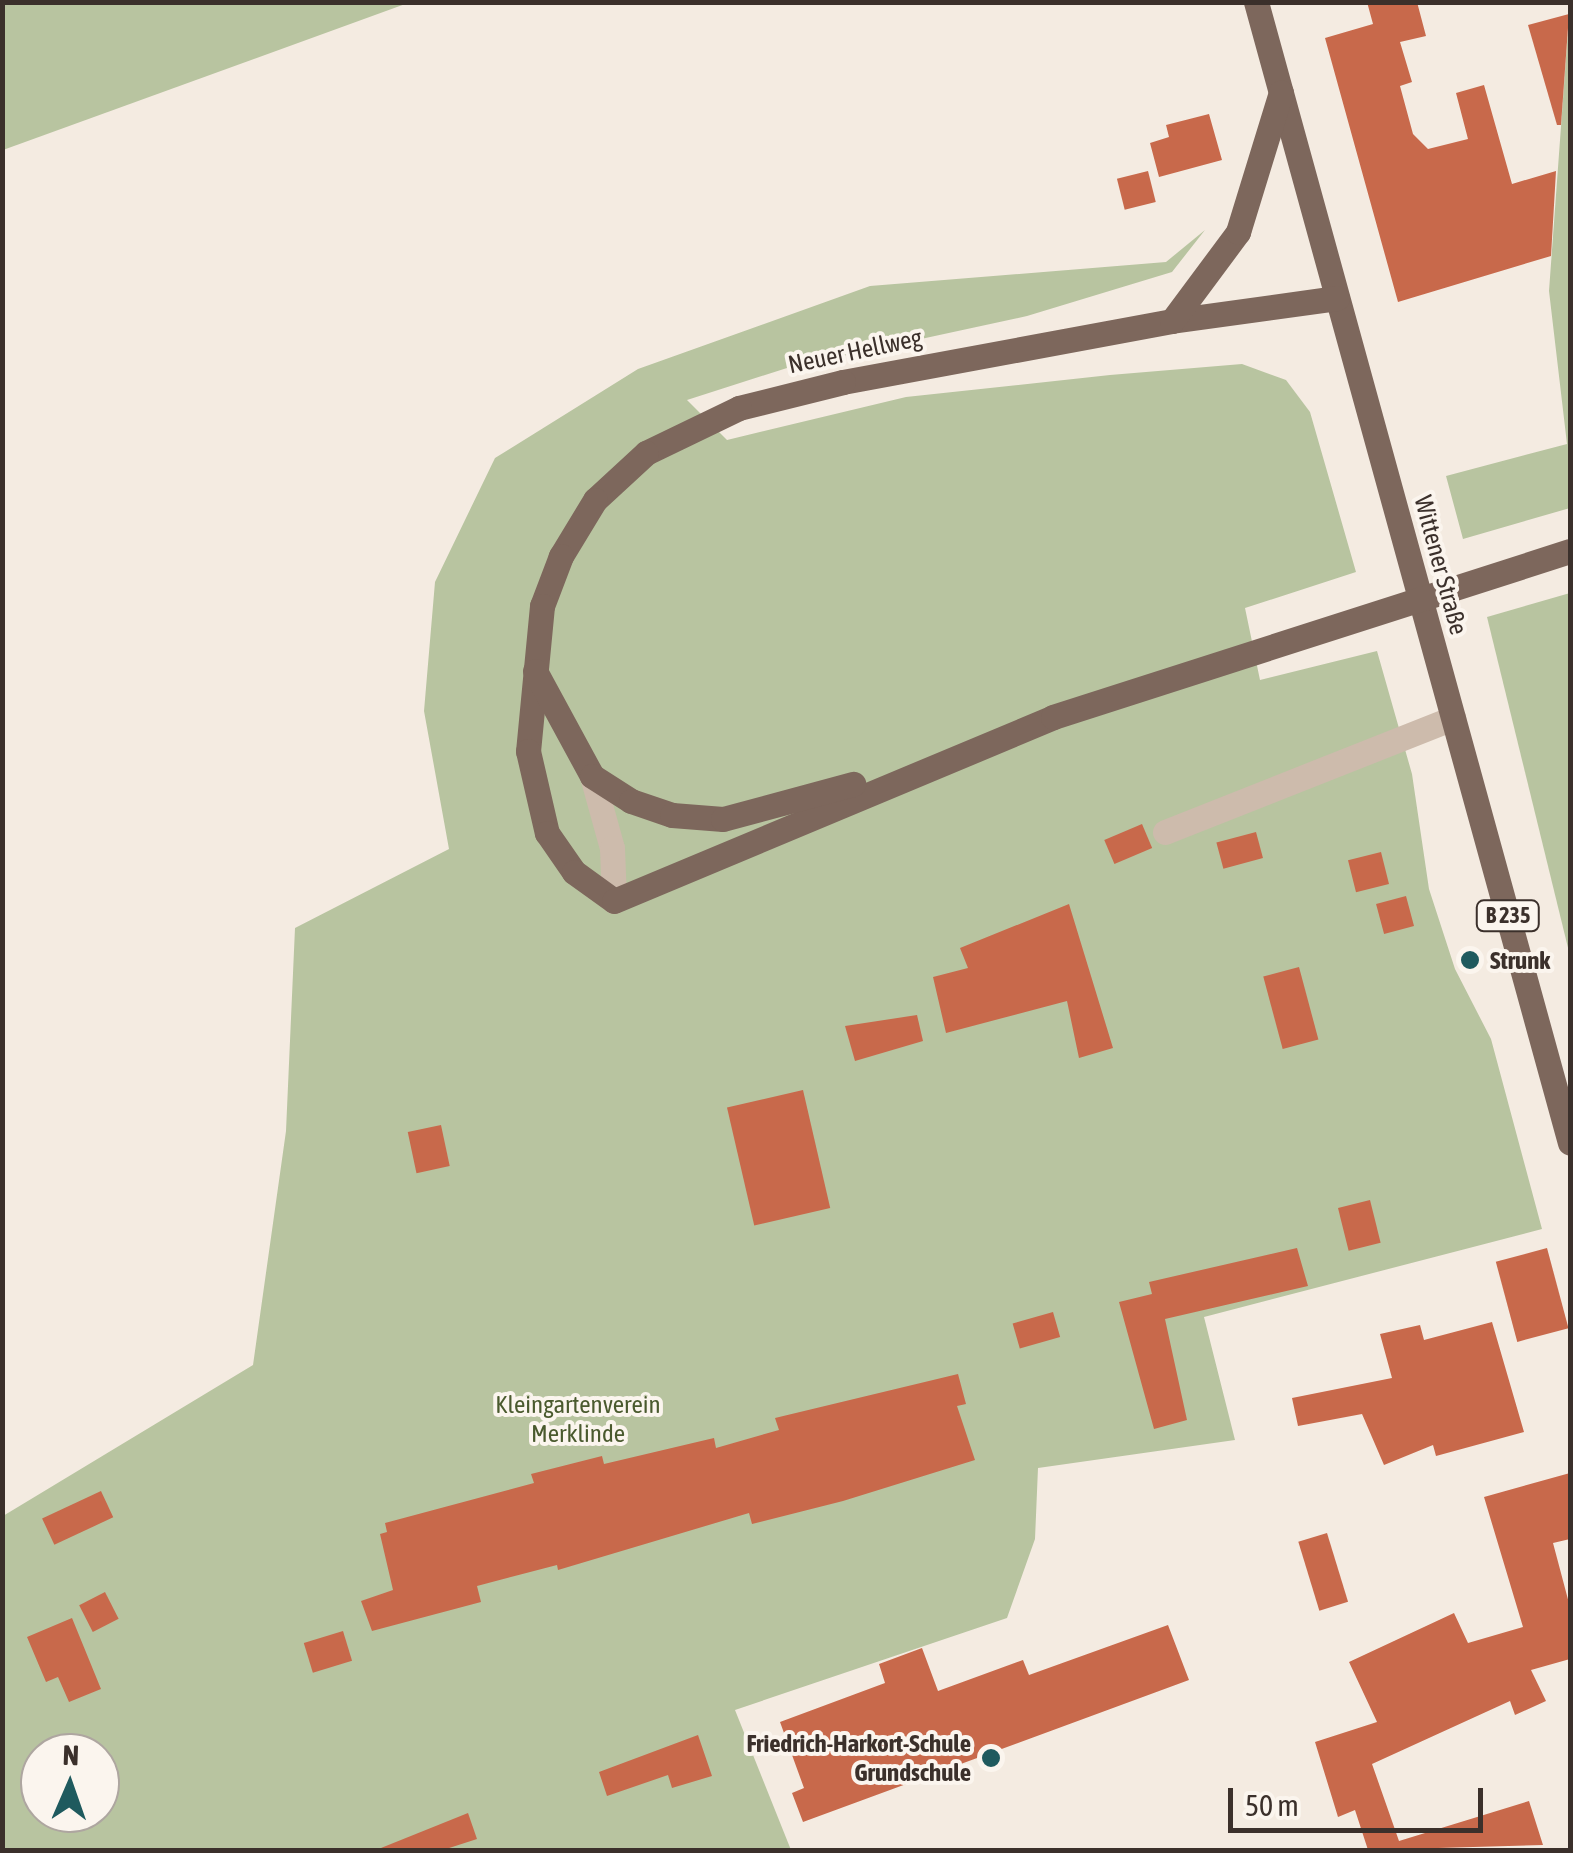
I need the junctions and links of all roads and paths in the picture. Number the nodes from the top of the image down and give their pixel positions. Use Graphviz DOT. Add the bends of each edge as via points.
graph roads {
  1 [pos="1256,2"];
  2 [pos="1281,92"];
  3 [pos="1337,298"];
  4 [pos="1172,321"];
  5 [pos="1570,551"];
  6 [pos="535,671"];
  7 [pos="1453,718"];
  8 [pos="935,762"];
  9 [pos="592,776"];
  10 [pos="1164,832"];
  11 [pos="614,902"];
  12 [pos="1570,1143"];
  1 -- 2 [label="main road, Wittener Straße / B 235"];
  2 -- 3 [label="main road, Wittener Straße / B 235"];
  2 -- 4 [label="main road" via="1238,232"];
  3 -- 4 [label="main road, Neuer Hellweg"];
  3 -- 7 [label="main road, Wittener Straße / B 235"];
  4 -- 6 [label="main road, Neuer Hellweg" via="843,382 690,427 646,453 595,500 561,556 542,606"];
  5 -- 8 [label="main road" via="1293,635"];
  6 -- 9 [label="main road"];
  6 -- 11 [label="main road, Neuer Hellweg" via="528,751 548,834 574,872"];
  7 -- 10 [label="lane"];
  7 -- 12 [label="main road, Wittener Straße / B 235"];
  8 -- 9 [label="main road" via="723,819 672,815 631,801"];
  8 -- 11 [label="main road"];
  9 -- 11 [label="lane" via="612,848"];
}
